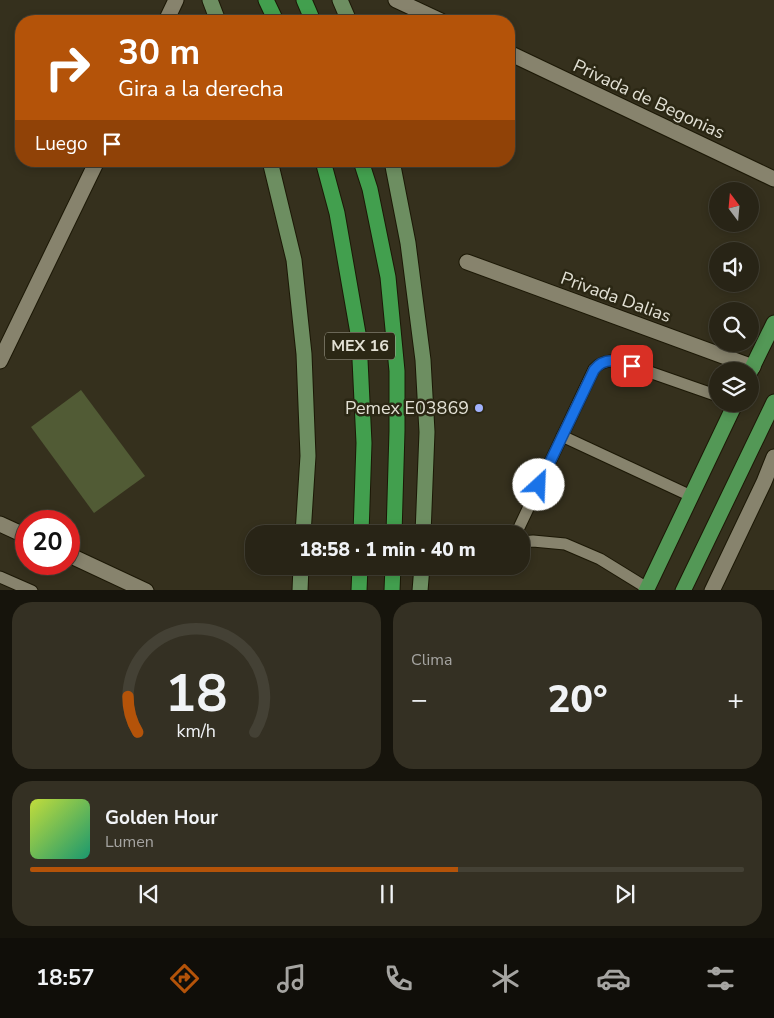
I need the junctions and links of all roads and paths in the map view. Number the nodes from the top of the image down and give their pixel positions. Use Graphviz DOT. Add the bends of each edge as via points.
graph roads {
  1 [pos="176,0"];
  2 [pos="210,0"];
  3 [pos="266,0"];
  4 [pos="304,0"];
  5 [pos="340,0"];
  6 [pos="396,0"];
  7 [pos="169,15"];
  8 [pos="216,15"];
  9 [pos="273,15"];
  10 [pos="310,15"];
  11 [pos="346,15"];
  12 [pos="428,15"];
  13 [pos="515,56"];
  14 [pos="94,167"];
  15 [pos="271,167"];
  16 [pos="325,167"];
  17 [pos="363,167"];
  18 [pos="393,167"];
  19 [pos="774,179"];
  20 [pos="467,262"];
  21 [pos="774,323"];
  22 [pos="1,356"];
  23 [pos="730,362"];
  24 [pos="755,362"];
  25 [pos="709,393"];
  26 [pos="774,402"];
  27 [pos="730,412"];
  28 [pos="562,436"];
  29 [pos="774,457"];
  30 [pos="691,496"];
  31 [pos="0,524"];
  32 [pos="304,525"];
  33 [pos="361,525"];
  34 [pos="394,525"];
  35 [pos="423,525"];
  36 [pos="520,525"];
  37 [pos="15,531"];
  38 [pos="530,541"];
  39 [pos="80,560"];
  40 [pos="301,575"];
  41 [pos="360,575"];
  42 [pos="393,575"];
  43 [pos="421,575"];
  44 [pos="0,577"];
  45 [pos="646,589"];
  46 [pos="32,590"];
  47 [pos="146,590"];
  48 [pos="300,590"];
  49 [pos="359,590"];
  50 [pos="392,590"];
  51 [pos="420,590"];
  52 [pos="683,590"];
  53 [pos="712,590"];
  1 -- 7 [label="street"];
  2 -- 8 [label="main road"];
  3 -- 9 [label="highway"];
  4 -- 10 [label="highway"];
  5 -- 11 [label="main road"];
  6 -- 12 [label="street"];
  13 -- 19 [label="street, Privada de Begonias"];
  14 -- 22 [label="street"];
  15 -- 32 [label="main road" via="294,260 304,354 308,456"];
  16 -- 33 [label="highway, MEX 16" via="337,213 359,339 364,443"];
  17 -- 34 [label="highway, MEX 16" via="388,276 397,371"];
  18 -- 35 [label="main road" via="408,243 423,360 427,432"];
  20 -- 23 [label="street, Privada Dalias"];
  21 -- 24 [label="main road"];
  25 -- 28 [label="lane" via="615,360 602,362 594,370"];
  26 -- 52 [label="main road"];
  27 -- 30 [label="main road"];
  28 -- 30 [label="lane"];
  28 -- 36 [label="lane"];
  29 -- 53 [label="street"];
  30 -- 45 [label="main road"];
  31 -- 37 [label="street"];
  38 -- 45 [label="lane" via="565,544 600,559"];
  39 -- 47 [label="street"];
  40 -- 48 [label="main road"];
  41 -- 49 [label="highway"];
  42 -- 50 [label="highway"];
  43 -- 51 [label="main road"];
  44 -- 46 [label="lane"];
}
